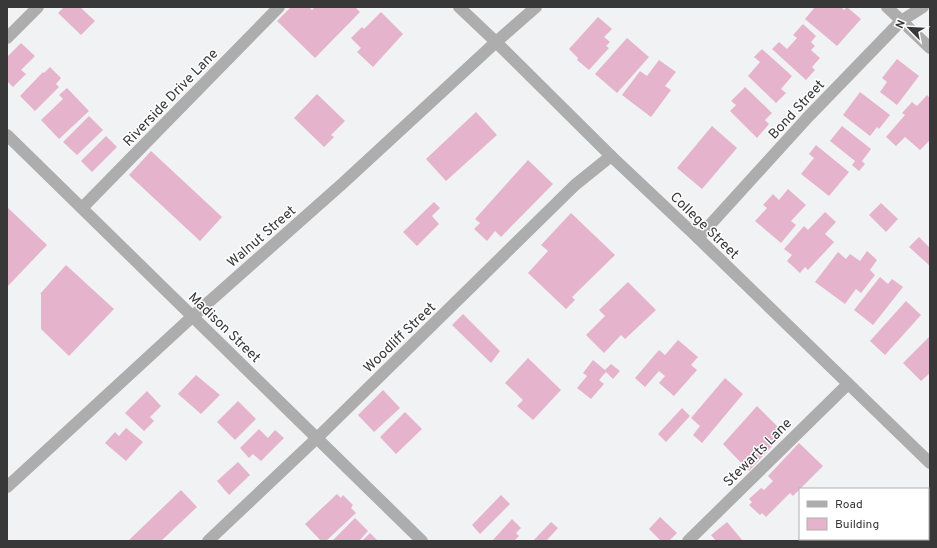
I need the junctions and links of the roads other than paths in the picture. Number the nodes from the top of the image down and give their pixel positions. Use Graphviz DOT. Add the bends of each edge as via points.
graph roads {
  1 [pos="38,7"];
  2 [pos="280,7"];
  3 [pos="459,7"];
  4 [pos="536,7"];
  5 [pos="886,7"];
  6 [pos="923,7"];
  7 [pos="901,21"];
  8 [pos="7,38"];
  9 [pos="496,42"];
  10 [pos="930,48"];
  11 [pos="7,134"];
  12 [pos="611,156"];
  13 [pos="82,208"];
  14 [pos="698,238"];
  15 [pos="193,316"];
  16 [pos="848,384"];
  17 [pos="317,438"];
  18 [pos="930,463"];
  19 [pos="7,487"];
  20 [pos="208,541"];
  21 [pos="422,541"];
  22 [pos="688,541"];
  1 -- 8 [label="street"];
  2 -- 13 [label="street, Riverside Drive Lane"];
  3 -- 9 [label="street, College Street"];
  4 -- 9 [label="street, Walnut Street"];
  5 -- 7 [label="street"];
  6 -- 7 [label="street, Bond Street"];
  7 -- 10 [label="street"];
  7 -- 14 [label="street, Bond Street" via="808,117"];
  9 -- 12 [label="street, College Street"];
  9 -- 15 [label="street, Walnut Street" via="342,184"];
  11 -- 13 [label="street, Madison Street"];
  12 -- 14 [label="street, College Street"];
  12 -- 17 [label="street, Woodliff Street" via="575,185"];
  13 -- 15 [label="street, Madison Street"];
  14 -- 16 [label="street, College Street"];
  15 -- 17 [label="street, Madison Street"];
  15 -- 19 [label="street, Walnut Street"];
  16 -- 18 [label="street, College Street"];
  16 -- 22 [label="street, Stewarts Lane"];
  17 -- 20 [label="street, Woodliff Street"];
  17 -- 21 [label="street, Madison Street"];
}
